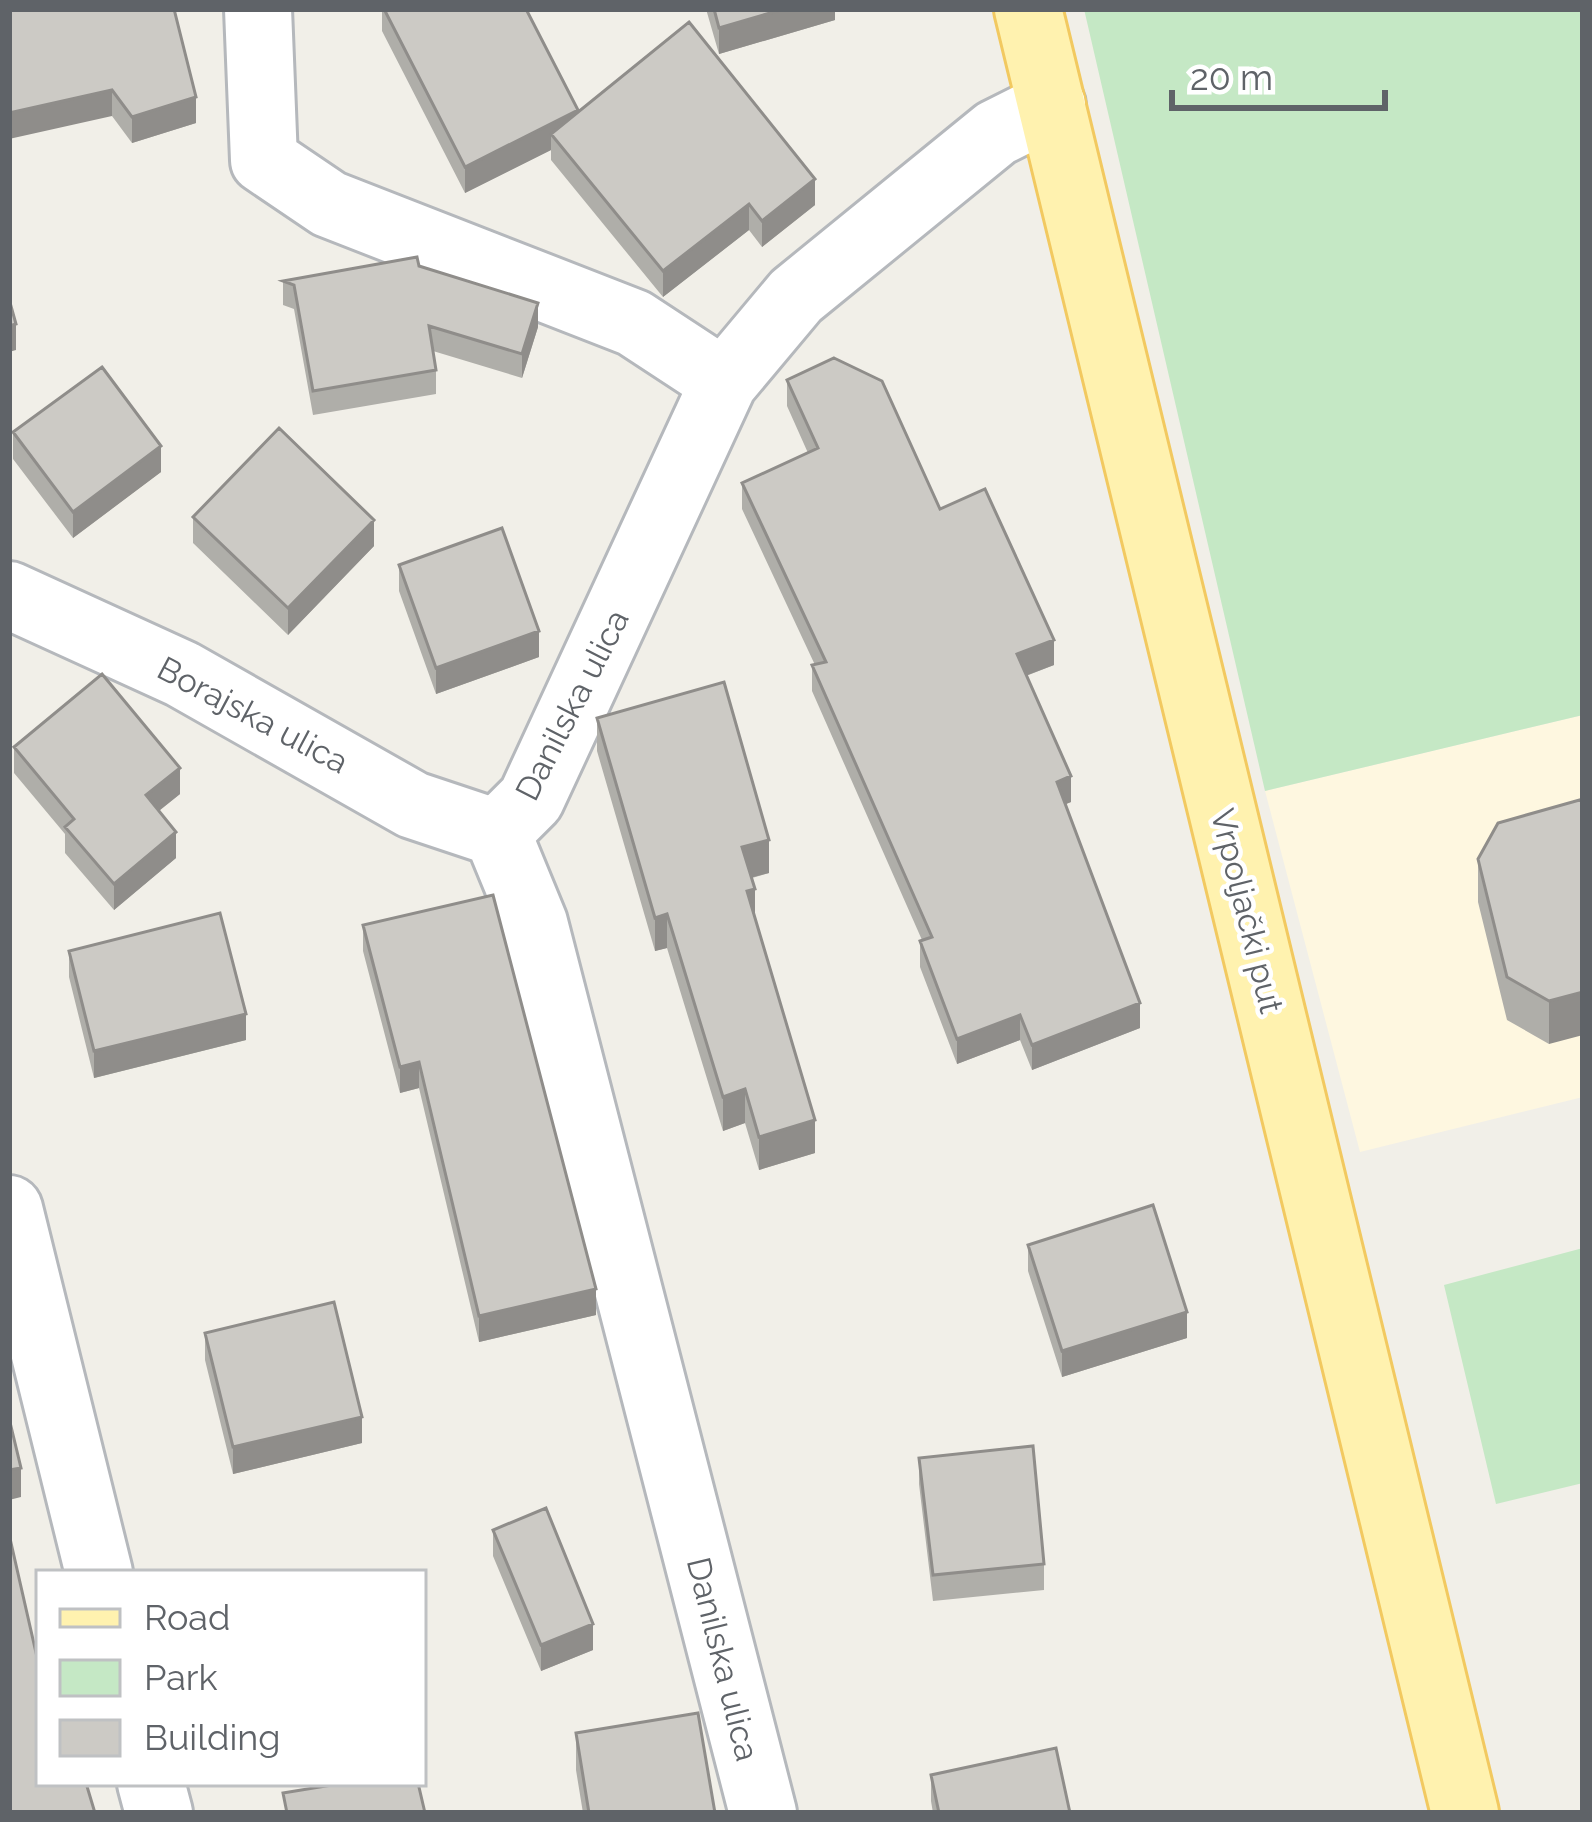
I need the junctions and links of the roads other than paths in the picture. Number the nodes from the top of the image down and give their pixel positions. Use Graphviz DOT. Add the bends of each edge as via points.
graph roads {
  1 [pos="258,9"];
  2 [pos="1028,9"];
  3 [pos="1052,105"];
  4 [pos="724,382"];
  5 [pos="9,595"];
  6 [pos="497,833"];
  7 [pos="9,1209"];
  8 [pos="98,1570"];
  9 [pos="763,1813"];
  10 [pos="1465,1813"];
  1 -- 4 [label="street" via="264,160 328,204 634,323"];
  2 -- 3 [label="main road, Vrpoljački put"];
  3 -- 4 [label="street, Danilska ulica" via="996,133 796,296"];
  3 -- 10 [label="main road, Vrpoljački put"];
  4 -- 6 [label="street, Danilska ulica" via="540,782"];
  5 -- 6 [label="street, Borajska ulica" via="182,674 412,805"];
  6 -- 9 [label="street, Danilska ulica" via="534,923"];
  7 -- 8 [label="street"];
}
